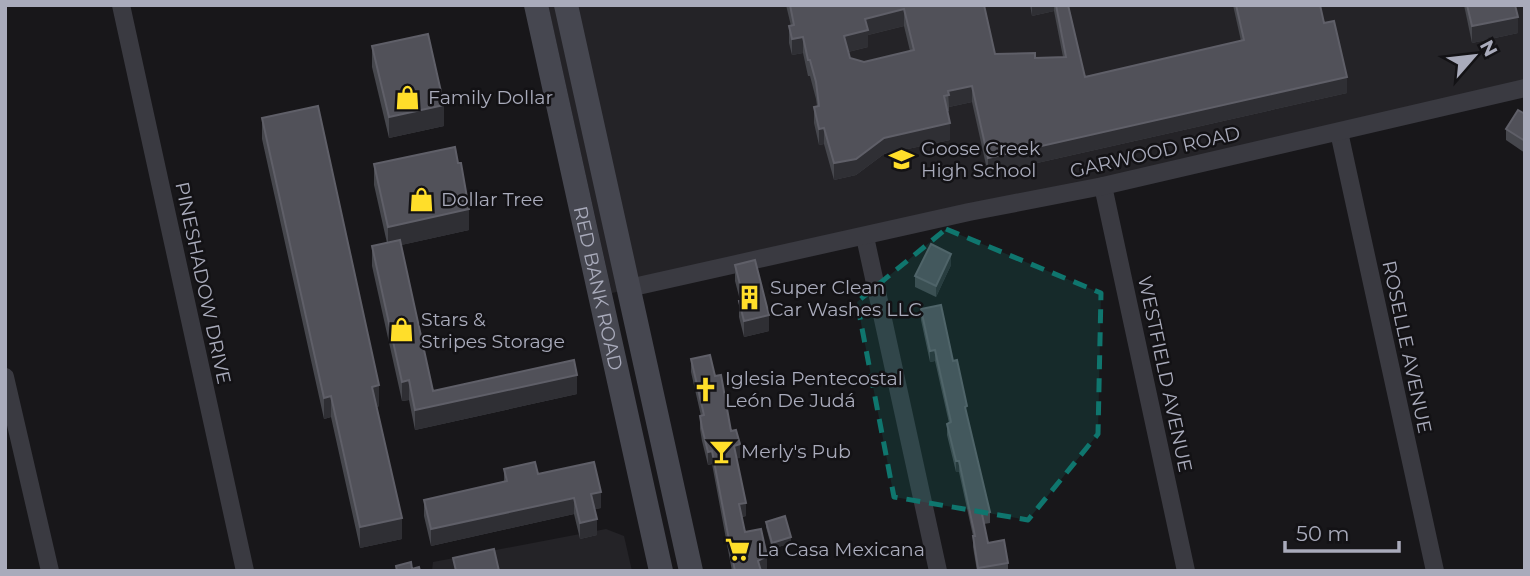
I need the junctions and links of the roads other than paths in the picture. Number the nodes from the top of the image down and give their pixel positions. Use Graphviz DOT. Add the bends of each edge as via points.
graph roads {
  1 [pos="121,5"];
  2 [pos="536,5"];
  3 [pos="566,5"];
  4 [pos="1525,89"];
  5 [pos="1339,132"];
  6 [pos="1103,186"];
  7 [pos="865,237"];
  8 [pos="593,259"];
  9 [pos="629,288"];
  10 [pos="615,361"];
  11 [pos="5,377"];
  12 [pos="652,394"];
  13 [pos="50,571"];
  14 [pos="246,571"];
  15 [pos="661,571"];
  16 [pos="691,571"];
  17 [pos="938,571"];
  18 [pos="1186,571"];
  19 [pos="1435,571"];
  1 -- 14 [label="street, PINESHADOW DRIVE"];
  2 -- 8 [label="main road, RED BANK ROAD"];
  3 -- 9 [label="main road, RED BANK ROAD"];
  4 -- 5 [label="street, GARWOOD ROAD"];
  5 -- 6 [label="street, GARWOOD ROAD"];
  5 -- 19 [label="street, ROSELLE AVENUE"];
  6 -- 7 [label="street, GARWOOD ROAD"];
  6 -- 18 [label="street, WESTFIELD AVENUE"];
  7 -- 9 [label="street, GARWOOD ROAD"];
  7 -- 17 [label="street"];
  8 -- 9 [label="main road"];
  8 -- 10 [label="main road, RED BANK ROAD"];
  9 -- 12 [label="main road, RED BANK ROAD"];
  10 -- 12 [label="main road"];
  10 -- 15 [label="main road, RED BANK ROAD"];
  11 -- 13 [label="street"];
  12 -- 16 [label="main road, RED BANK ROAD"];
}
